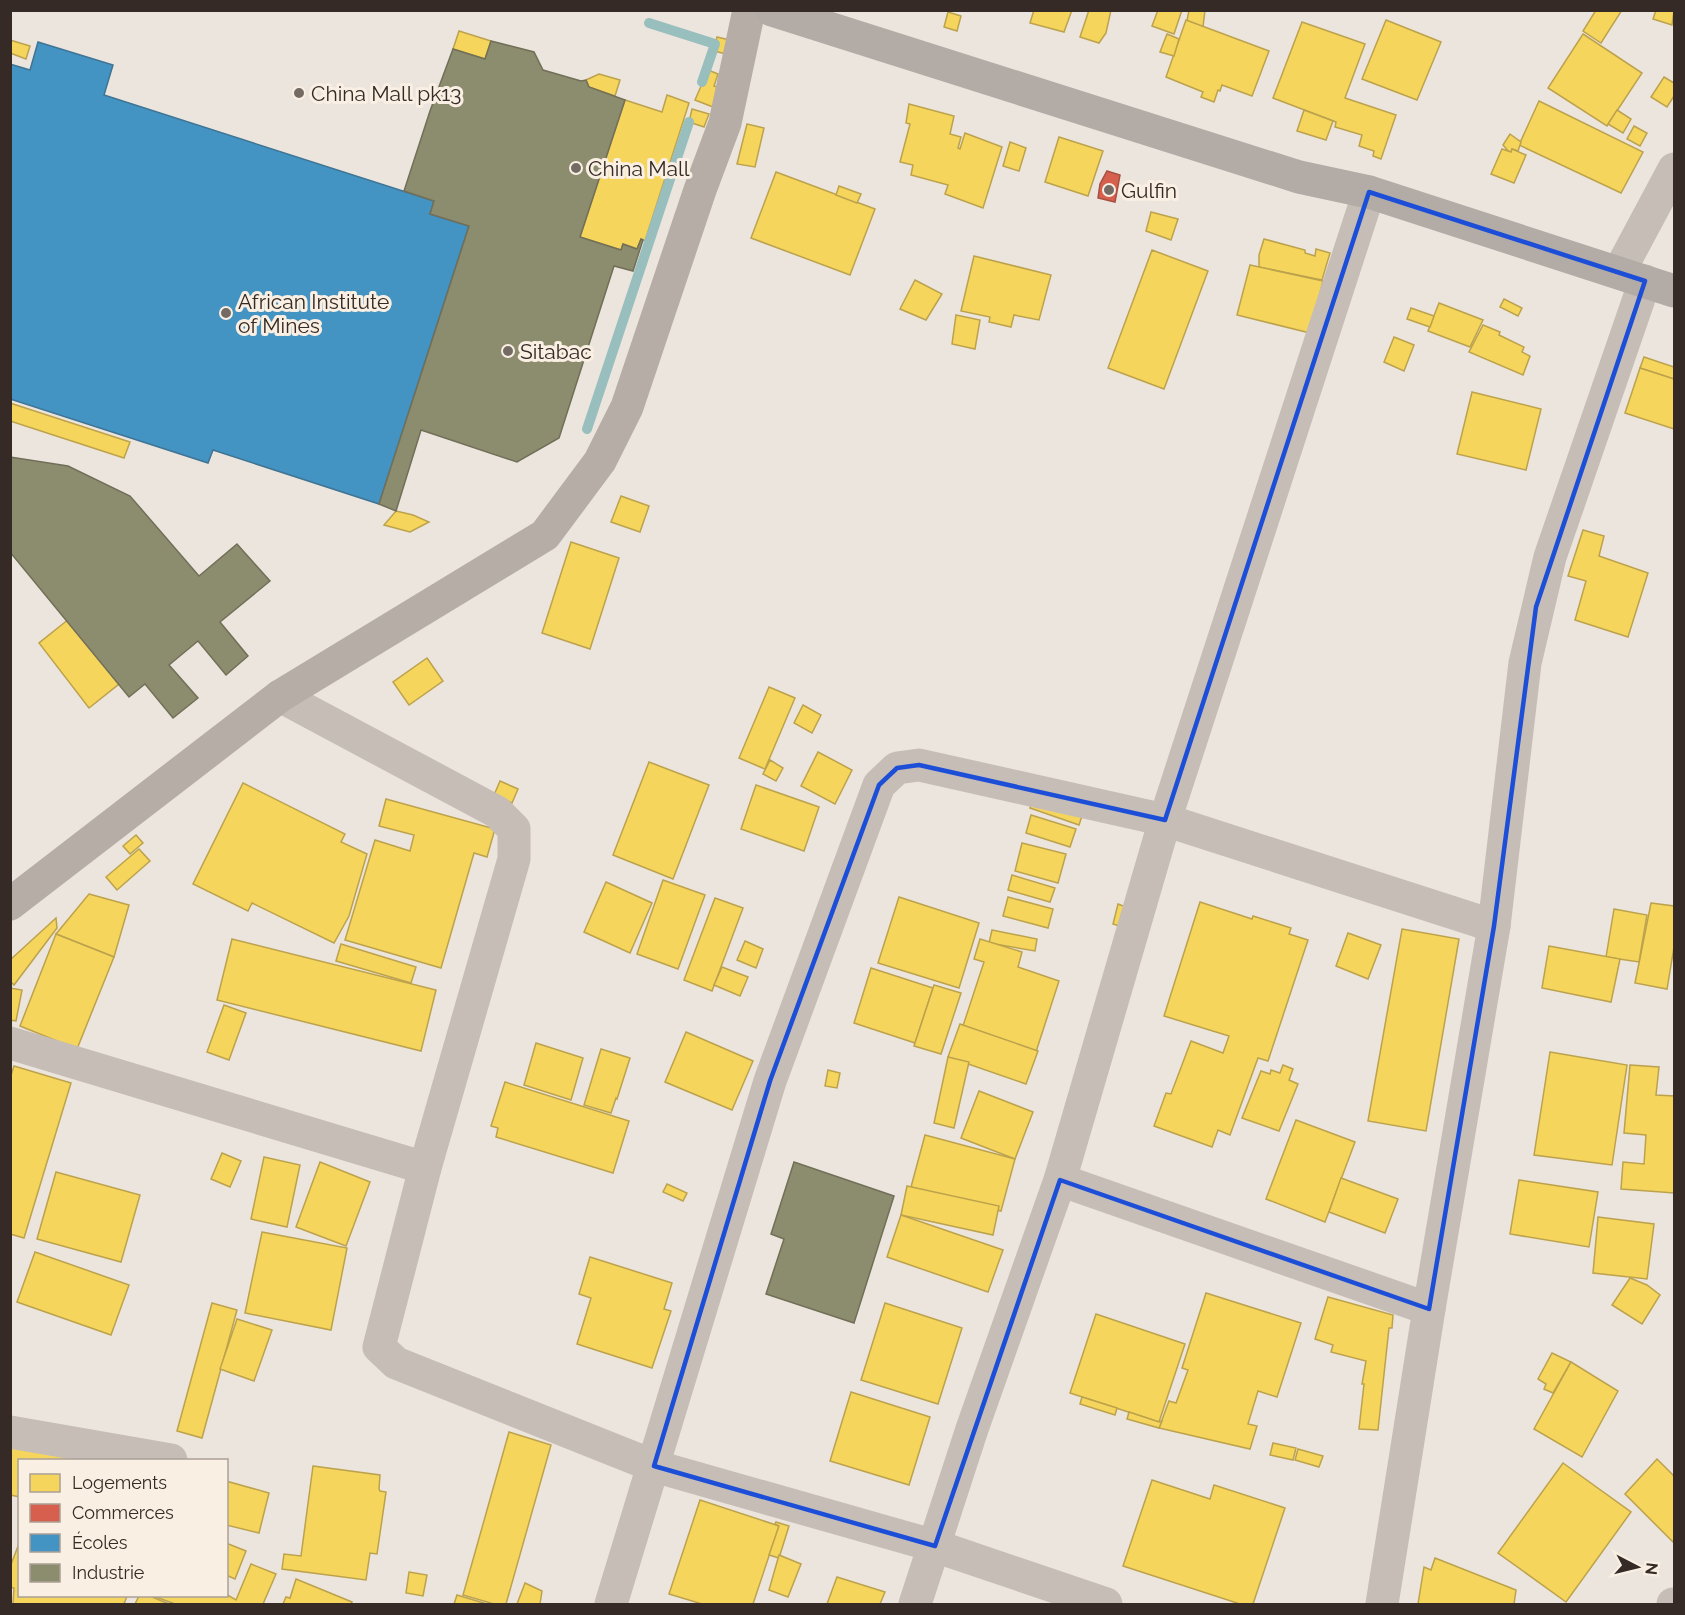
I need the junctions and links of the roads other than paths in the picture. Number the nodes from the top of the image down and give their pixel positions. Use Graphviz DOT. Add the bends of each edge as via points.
graph roads {
  1 [pos="749,10"];
  2 [pos="772,10"];
  3 [pos="1674,169"];
  4 [pos="1369,192"];
  5 [pos="1646,281"];
  6 [pos="280,696"];
  7 [pos="1165,820"];
  8 [pos="10,904"];
  9 [pos="1494,926"];
  10 [pos="10,1043"];
  11 [pos="425,1168"];
  12 [pos="1060,1180"];
  13 [pos="1429,1309"];
  14 [pos="10,1432"];
  15 [pos="160,1459"];
  16 [pos="654,1466"];
  17 [pos="935,1546"];
  18 [pos="610,1605"];
  19 [pos="915,1605"];
  20 [pos="1106,1605"];
  21 [pos="1382,1605"];
  1 -- 6 [label="street" via="725,123 627,407 600,461 545,535"];
  2 -- 4 [label="main road" via="1299,177"];
  3 -- 5 [label="street"];
  4 -- 5 [label="main road"];
  4 -- 7 [label="street"];
  5 -- 9 [label="street" via="1536,607 1525,663"];
  6 -- 8 [label="street"];
  6 -- 11 [label="street" via="497,812 514,829 514,859"];
  7 -- 9 [label="street"];
  7 -- 12 [label="street"];
  7 -- 16 [label="street" via="919,765 897,768 879,785 770,1081"];
  9 -- 13 [label="street"];
  10 -- 11 [label="street"];
  11 -- 16 [label="street" via="379,1347 396,1363"];
  12 -- 13 [label="street"];
  12 -- 17 [label="street"];
  13 -- 21 [label="street"];
  14 -- 15 [label="street"];
  16 -- 17 [label="street"];
  16 -- 18 [label="street"];
  17 -- 19 [label="street"];
  17 -- 20 [label="street"];
}
